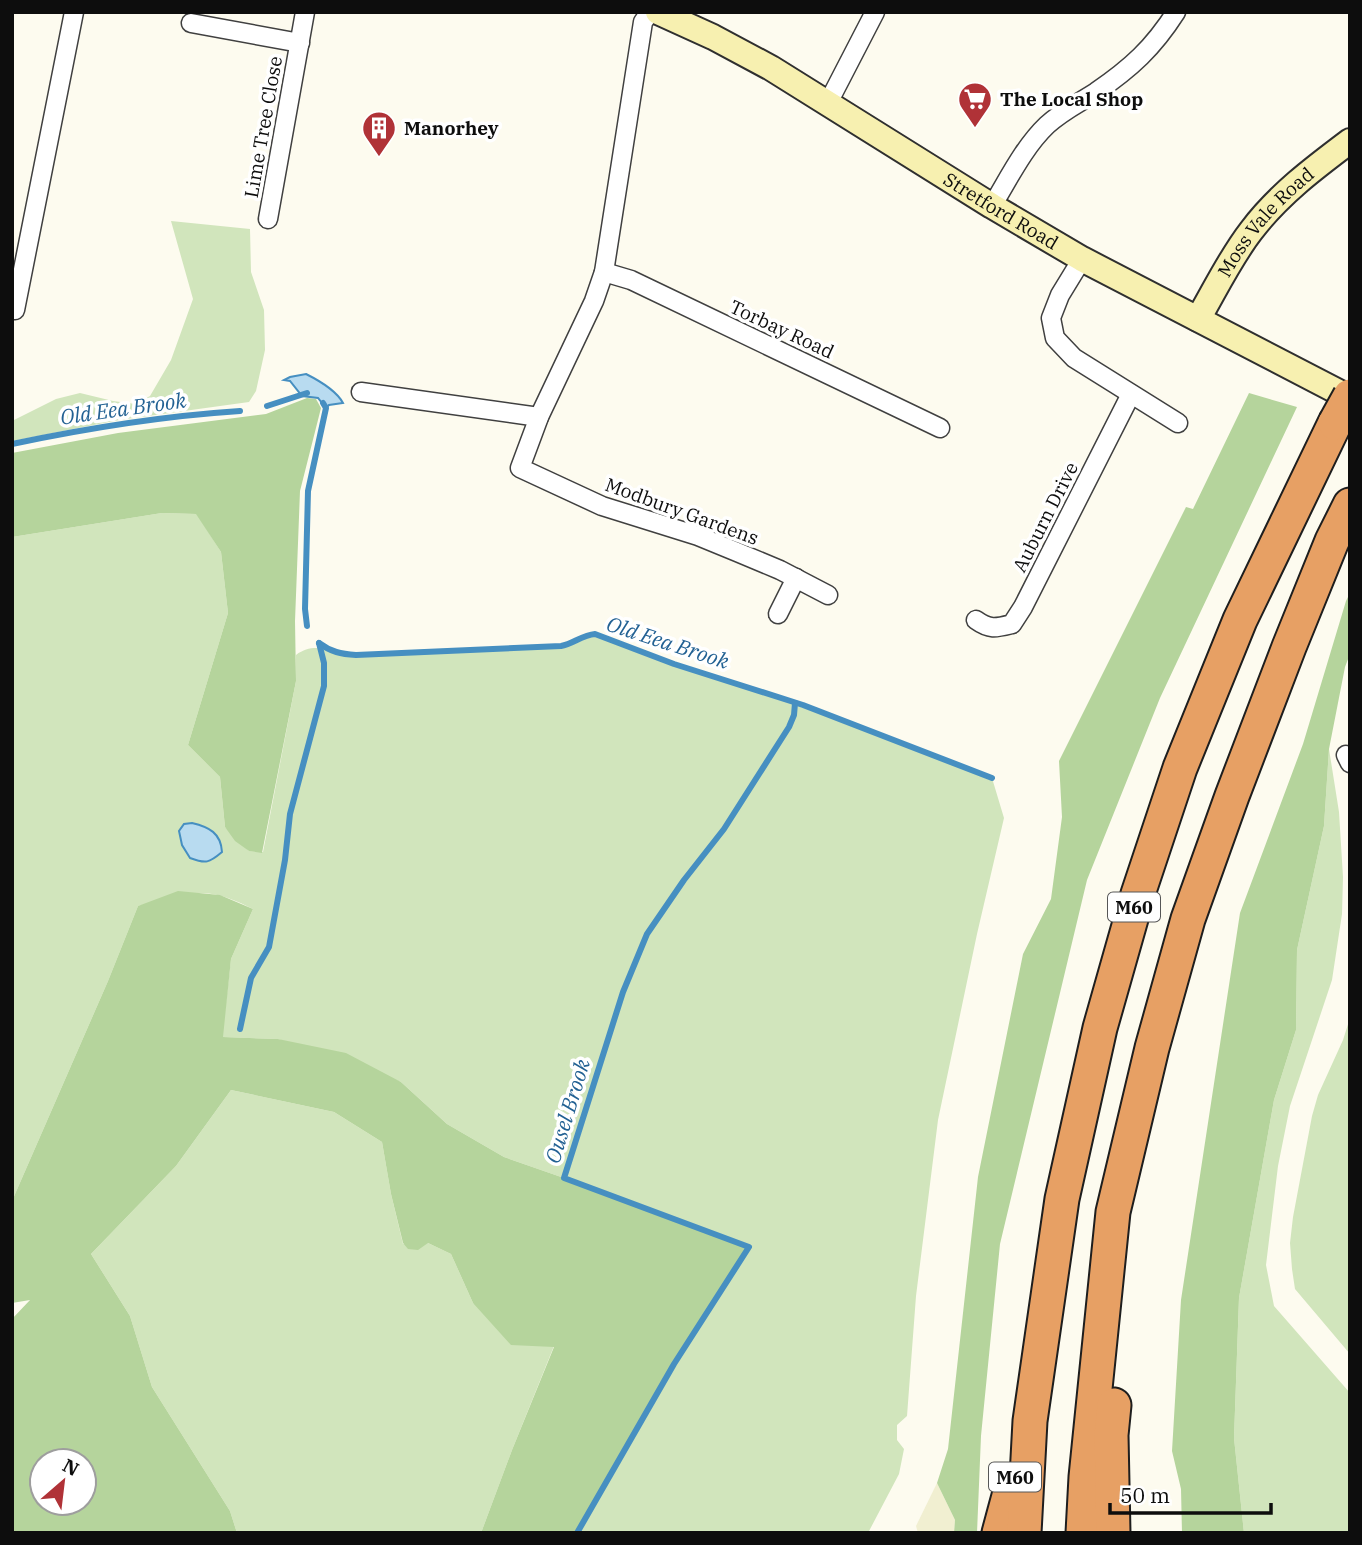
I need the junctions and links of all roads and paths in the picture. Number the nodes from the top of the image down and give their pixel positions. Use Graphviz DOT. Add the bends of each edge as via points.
graph roads {
  1 [pos="74,12"];
  2 [pos="305,12"];
  3 [pos="650,12"];
  4 [pos="658,12"];
  5 [pos="875,12"];
  6 [pos="1176,12"];
  7 [pos="191,23"];
  8 [pos="300,43"];
  9 [pos="828,103"];
  10 [pos="1350,141"];
  11 [pos="992,206"];
  12 [pos="268,219"];
  13 [pos="1082,259"];
  14 [pos="604,272"];
  15 [pos="15,310"];
  16 [pos="1198,319"];
  17 [pos="361,392"];
  18 [pos="1131,394"];
  19 [pos="1345,406"];
  20 [pos="539,417"];
  21 [pos="1178,423"];
  22 [pos="940,428"];
  23 [pos="1350,505"];
  24 [pos="796,578"];
  25 [pos="828,594"];
  26 [pos="778,614"];
  27 [pos="976,620"];
  28 [pos="1152,1048"];
  29 [pos="1030,1421"];
  30 [pos="999,1533"];
  31 [pos="1024,1533"];
  32 [pos="1083,1533"];
  33 [pos="1113,1533"];
  1 -- 15 [label="street"];
  2 -- 8 [label="street, Lime Tree Close"];
  3 -- 14 [label="street" via="643,22"];
  4 -- 9 [label="main road, Stretford Road" via="771,68"];
  5 -- 9 [label="street"];
  6 -- 11 [label="street" via="1134,64 1045,127"];
  7 -- 8 [label="street, Lime Tree Close"];
  8 -- 12 [label="street, Lime Tree Close"];
  9 -- 11 [label="main road, Stretford Road"];
  10 -- 16 [label="main road, Moss Vale Road" via="1283,195 1259,221"];
  11 -- 13 [label="main road, Stretford Road"];
  13 -- 16 [label="main road, Stretford Road"];
  13 -- 18 [label="street" via="1052,318 1055,338 1074,358"];
  14 -- 20 [label="street"];
  14 -- 22 [label="street, Torbay Road" via="631,280"];
  16 -- 19 [label="main road, Stretford Road"];
  17 -- 20 [label="street"];
  18 -- 21 [label="street"];
  18 -- 27 [label="street, Auburn Drive" via="1012,624 986,627"];
  19 -- 29 [label="highway, M60" via="1240,620 1180,768 1138,894 1100,1028 1062,1199"];
  20 -- 24 [label="street, Modbury Gardens" via="520,468 602,506 698,536"];
  23 -- 28 [label="highway, M60" via="1232,796 1188,919"];
  24 -- 25 [label="street, Modbury Gardens"];
  24 -- 26 [label="street"];
  28 -- 32 [label="highway, M60" via="1113,1212"];
  28 -- 33 [label="highway, M60" via="1126,1242 1111,1435"];
  29 -- 30 [label="highway, M60"];
  29 -- 31 [label="highway, M60"];
}
